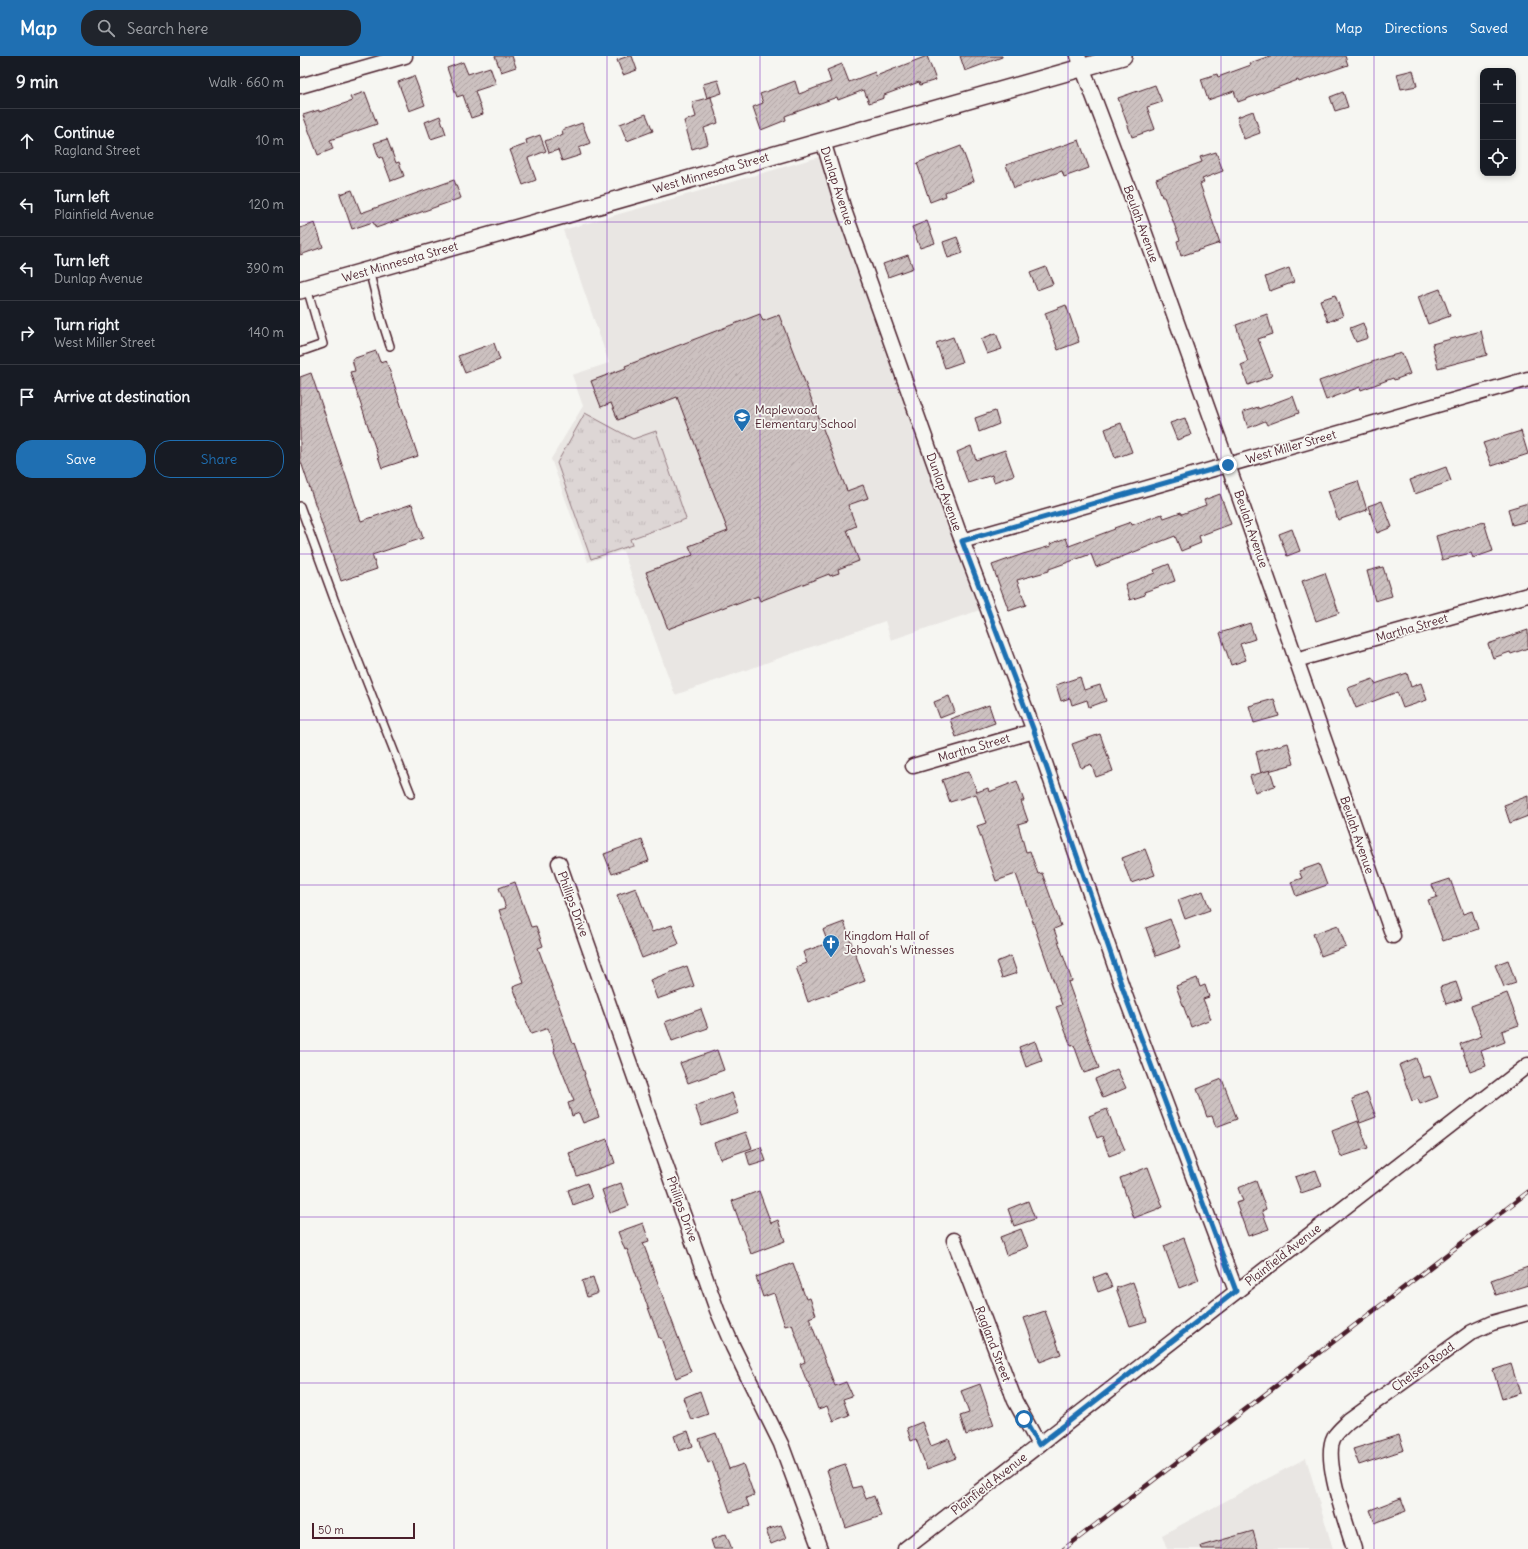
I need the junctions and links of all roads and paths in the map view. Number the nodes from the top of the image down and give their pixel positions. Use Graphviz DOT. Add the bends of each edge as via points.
graph roads {
  1 [pos="405,56"];
  2 [pos="1123,56"];
  3 [pos="1080,62"];
  4 [pos="300,86"];
  5 [pos="823,141"];
  6 [pos="369,270"];
  7 [pos="303,289"];
  8 [pos="390,346"];
  9 [pos="300,352"];
  10 [pos="1528,379"];
  11 [pos="1228,465"];
  12 [pos="300,506"];
  13 [pos="962,541"];
  14 [pos="1528,596"];
  15 [pos="1296,660"];
  16 [pos="1034,731"];
  17 [pos="913,766"];
  18 [pos="411,794"];
  19 [pos="559,863"];
  20 [pos="1393,936"];
  21 [pos="1528,1065"];
  22 [pos="954,1240"];
  23 [pos="1236,1291"];
  24 [pos="1528,1313"];
  25 [pos="1039,1445"];
  26 [pos="820,1549"];
  27 [pos="905,1549"];
  28 [pos="1354,1549"];
  1 -- 4 [label="street"];
  2 -- 3 [label="street, West Minnesota Street"];
  3 -- 5 [label="street, West Minnesota Street"];
  3 -- 11 [label="street, Beulah Avenue" via="1137,211"];
  5 -- 6 [label="street, West Minnesota Street"];
  5 -- 13 [label="street, Dunlap Avenue" via="844,210"];
  6 -- 7 [label="street, West Minnesota Street"];
  6 -- 8 [label="lane"];
  7 -- 9 [label="lane" via="323,344"];
  10 -- 11 [label="street, West Miller Street"];
  11 -- 13 [label="street, West Miller Street"];
  11 -- 15 [label="street, Beulah Avenue"];
  12 -- 18 [label="lane"];
  13 -- 16 [label="street, Dunlap Avenue"];
  14 -- 15 [label="street, Martha Street"];
  15 -- 20 [label="street, Beulah Avenue"];
  16 -- 17 [label="street, Martha Street"];
  16 -- 23 [label="street, Dunlap Avenue" via="1126,998"];
  19 -- 26 [label="street, Phillips Drive" via="717,1310 781,1444"];
  21 -- 23 [label="street, Plainfield Avenue"];
  22 -- 25 [label="street, Ragland Street" via="1015,1401"];
  23 -- 25 [label="street, Plainfield Avenue"];
  24 -- 28 [label="street, Chelsea Road" via="1492,1323 1472,1332 1349,1421 1334,1438 1332,1466 1336,1489"];
  25 -- 27 [label="street, Plainfield Avenue"];
}
